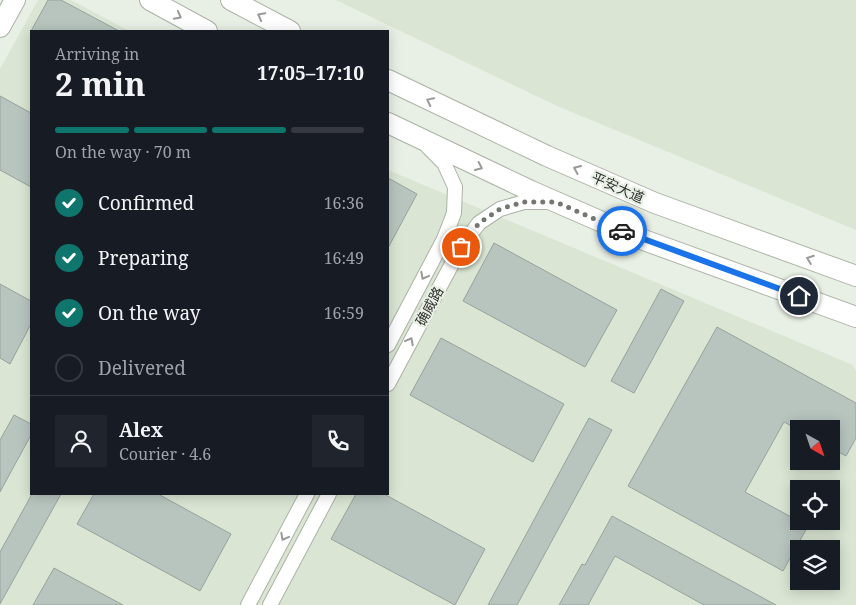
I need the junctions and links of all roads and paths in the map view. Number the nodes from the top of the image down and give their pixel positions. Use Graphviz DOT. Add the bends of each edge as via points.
graph roads {
  1 [pos="15,0"];
  2 [pos="150,0"];
  3 [pos="231,0"];
  4 [pos="0,27"];
  5 [pos="205,30"];
  6 [pos="288,30"];
  7 [pos="389,80"];
  8 [pos="389,124"];
  9 [pos="422,141"];
  10 [pos="556,202"];
  11 [pos="853,273"];
  12 [pos="817,303"];
  13 [pos="856,317"];
  14 [pos="856,332"];
  15 [pos="389,343"];
  16 [pos="389,382"];
  17 [pos="306,495"];
  18 [pos="328,495"];
  19 [pos="248,605"];
  20 [pos="270,605"];
  1 -- 4 [label="main road"];
  2 -- 5 [label="main road, one-way"];
  6 -- 3 [label="main road, one-way"];
  11 -- 7 [label="main road, 平安大道, one-way" via="655,203 538,152"];
  8 -- 9 [label="main road"];
  9 -- 10 [label="main road, one-way"];
  9 -- 15 [label="street, 确威路, one-way" via="444,164 455,187 454,213 444,239"];
  10 -- 12 [label="main road" via="641,239"];
  16 -- 10 [label="street, 确威路, one-way" via="461,247 479,223 500,209 524,202"];
  12 -- 13 [label="main road"];
  12 -- 14 [label="main road"];
  17 -- 19 [label="street, one-way"];
  18 -- 20 [label="street"];
}
